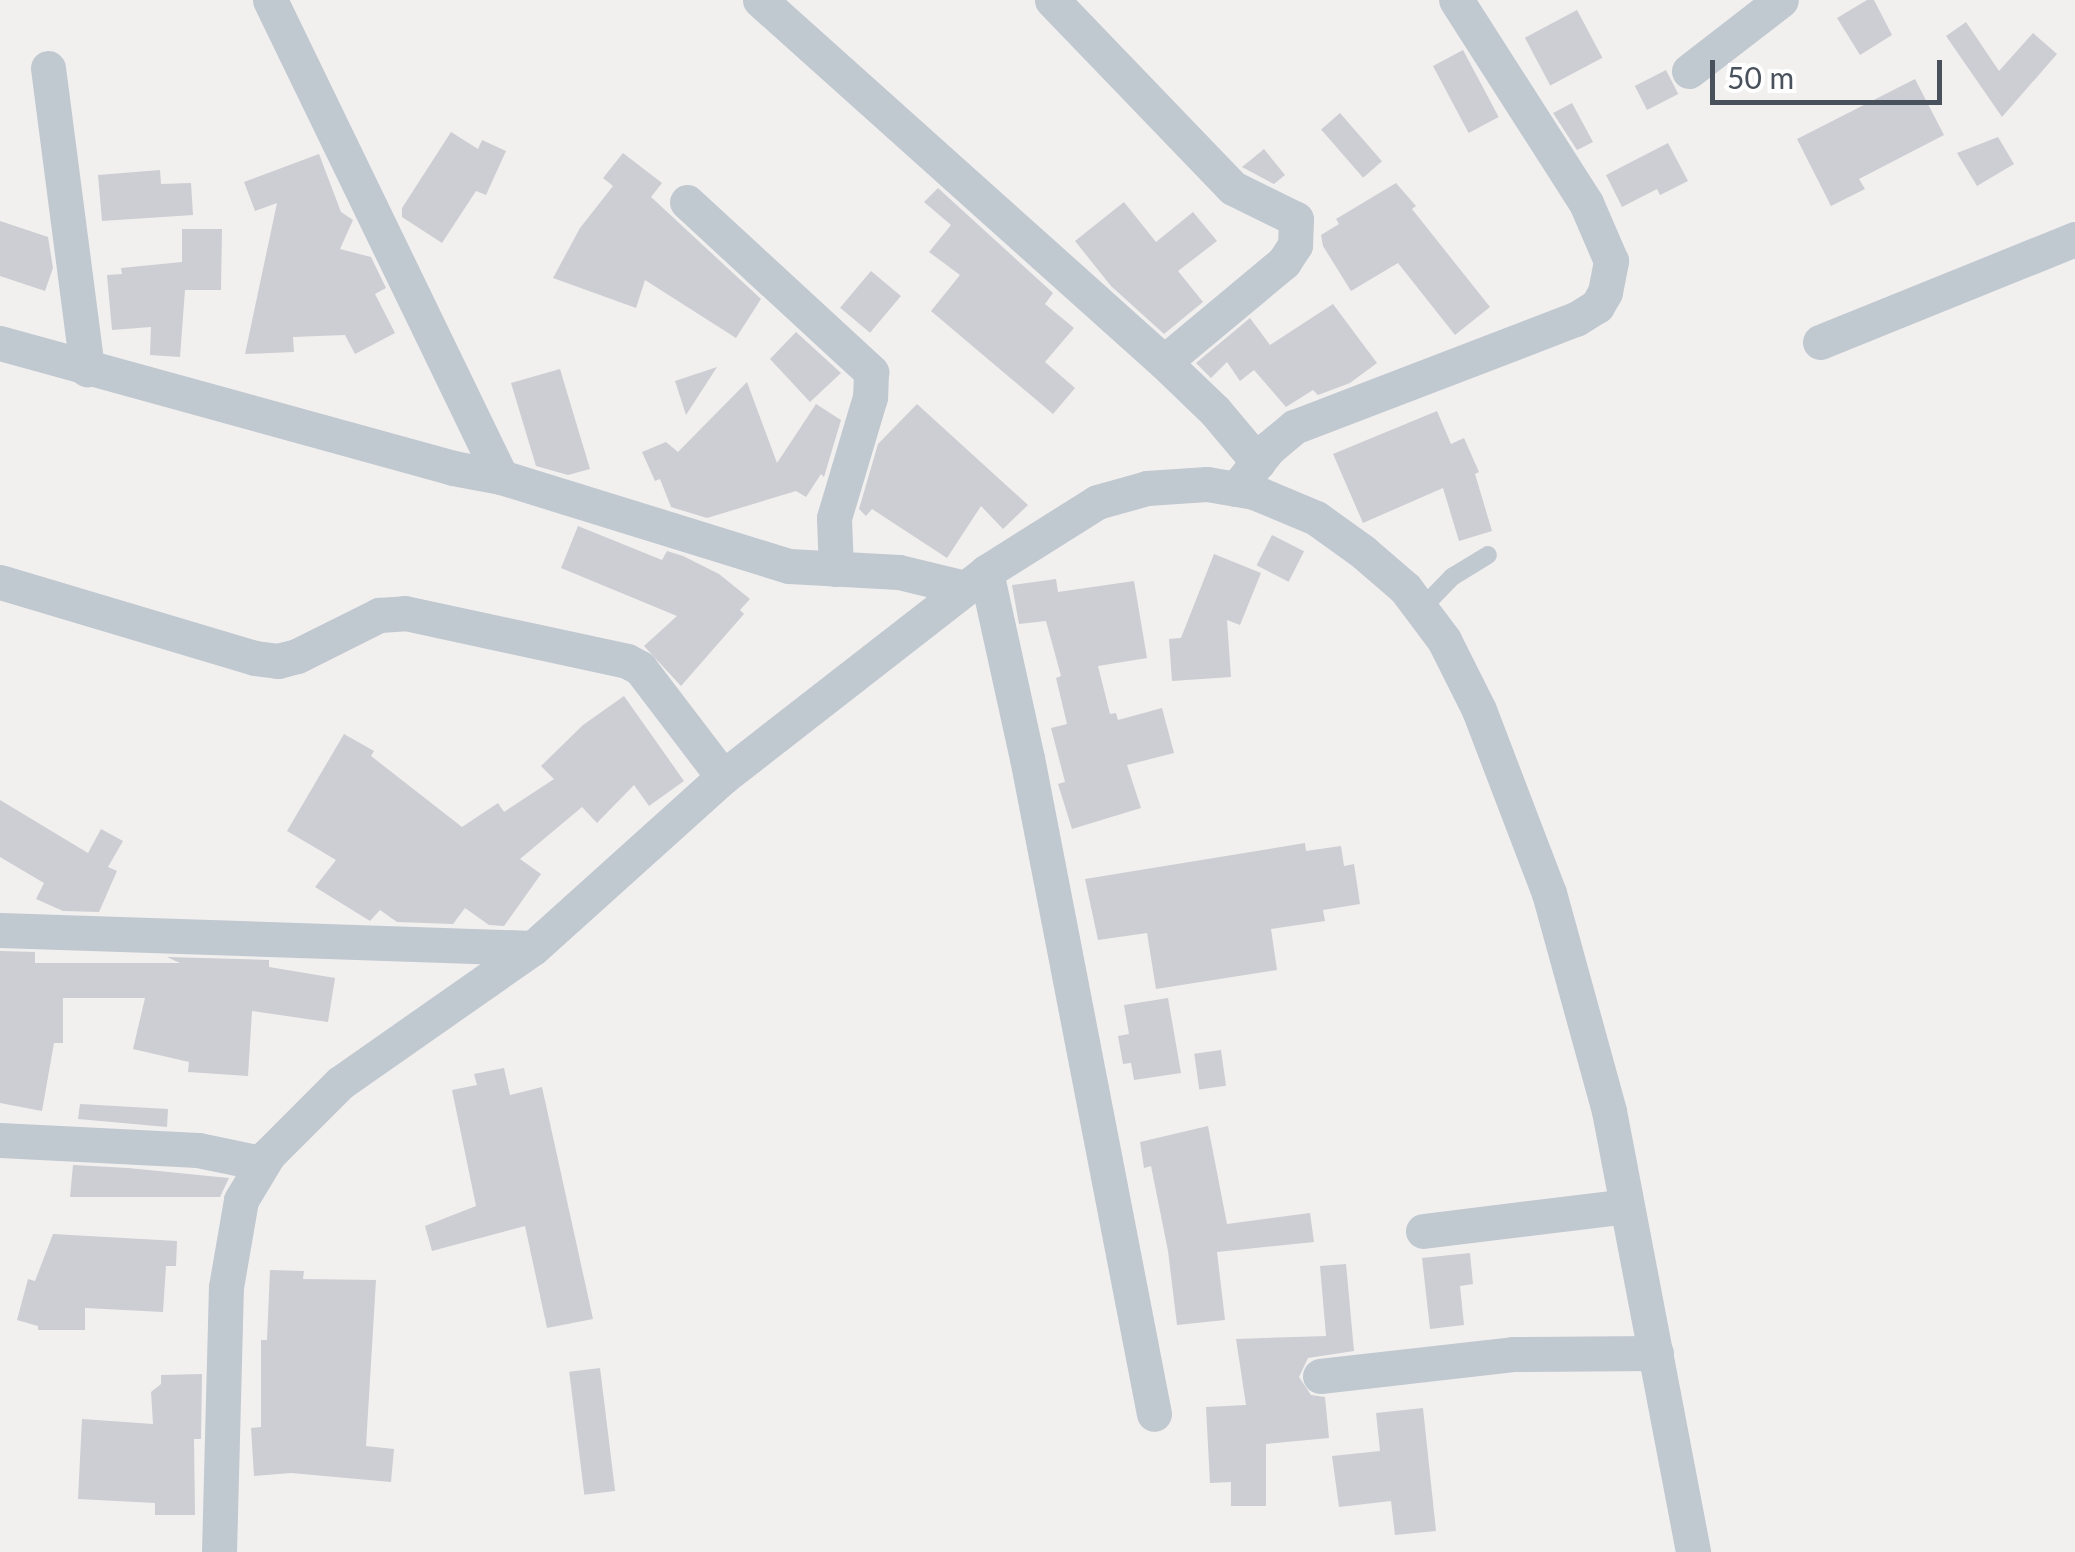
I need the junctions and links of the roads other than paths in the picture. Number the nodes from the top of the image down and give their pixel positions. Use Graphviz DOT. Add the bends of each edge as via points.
graph roads {
  1 [pos="270,0"];
  2 [pos="760,0"];
  3 [pos="1052,0"];
  4 [pos="1456,0"];
  5 [pos="1781,0"];
  6 [pos="48,68"];
  7 [pos="1689,71"];
  8 [pos="686,202"];
  9 [pos="2075,239"];
  10 [pos="1820,342"];
  11 [pos="0,343"];
  12 [pos="1164,362"];
  13 [pos="88,369"];
  14 [pos="1247,475"];
  15 [pos="501,476"];
  16 [pos="1488,555"];
  17 [pos="836,569"];
  18 [pos="976,580"];
  19 [pos="0,582"];
  20 [pos="1421,609"];
  21 [pos="723,778"];
  22 [pos="0,930"];
  23 [pos="533,948"];
  24 [pos="0,1140"];
  25 [pos="262,1162"];
  26 [pos="1626,1206"];
  27 [pos="1423,1231"];
  28 [pos="1656,1353"];
  29 [pos="1320,1376"];
  30 [pos="1154,1414"];
  31 [pos="218,1552"];
  32 [pos="1693,1552"];
  1 -- 15 [label="street"];
  2 -- 12 [label="street"];
  3 -- 12 [label="street" via="1232,188 1296,219 1295,245 1284,262"];
  4 -- 14 [label="street" via="1586,203 1611,261 1611,279 1597,306 1576,319 1326,412 1279,438"];
  5 -- 7 [label="street"];
  6 -- 13 [label="street"];
  8 -- 17 [label="street" via="871,372 831,532"];
  9 -- 10 [label="street"];
  11 -- 13 [label="street"];
  12 -- 14 [label="street" via="1215,411"];
  13 -- 15 [label="street"];
  14 -- 18 [label="street" via="1097,502"];
  14 -- 20 [label="street" via="1316,518 1405,588"];
  15 -- 17 [label="street" via="752,556"];
  16 -- 20 [label="lane" via="1452,577"];
  17 -- 18 [label="street"];
  18 -- 21 [label="street"];
  18 -- 30 [label="street" via="1039,816"];
  19 -- 21 [label="street" via="266,659 297,656 378,615 405,614 627,661 640,668"];
  20 -- 26 [label="street" via="1479,710 1550,893 1609,1111"];
  21 -- 23 [label="street"];
  22 -- 23 [label="street"];
  23 -- 25 [label="street" via="340,1083"];
  24 -- 25 [label="street" via="198,1150"];
  25 -- 31 [label="street" via="241,1200 226,1287"];
  26 -- 27 [label="street"];
  26 -- 28 [label="street"];
  28 -- 29 [label="street" via="1513,1354"];
  28 -- 32 [label="street"];
}
